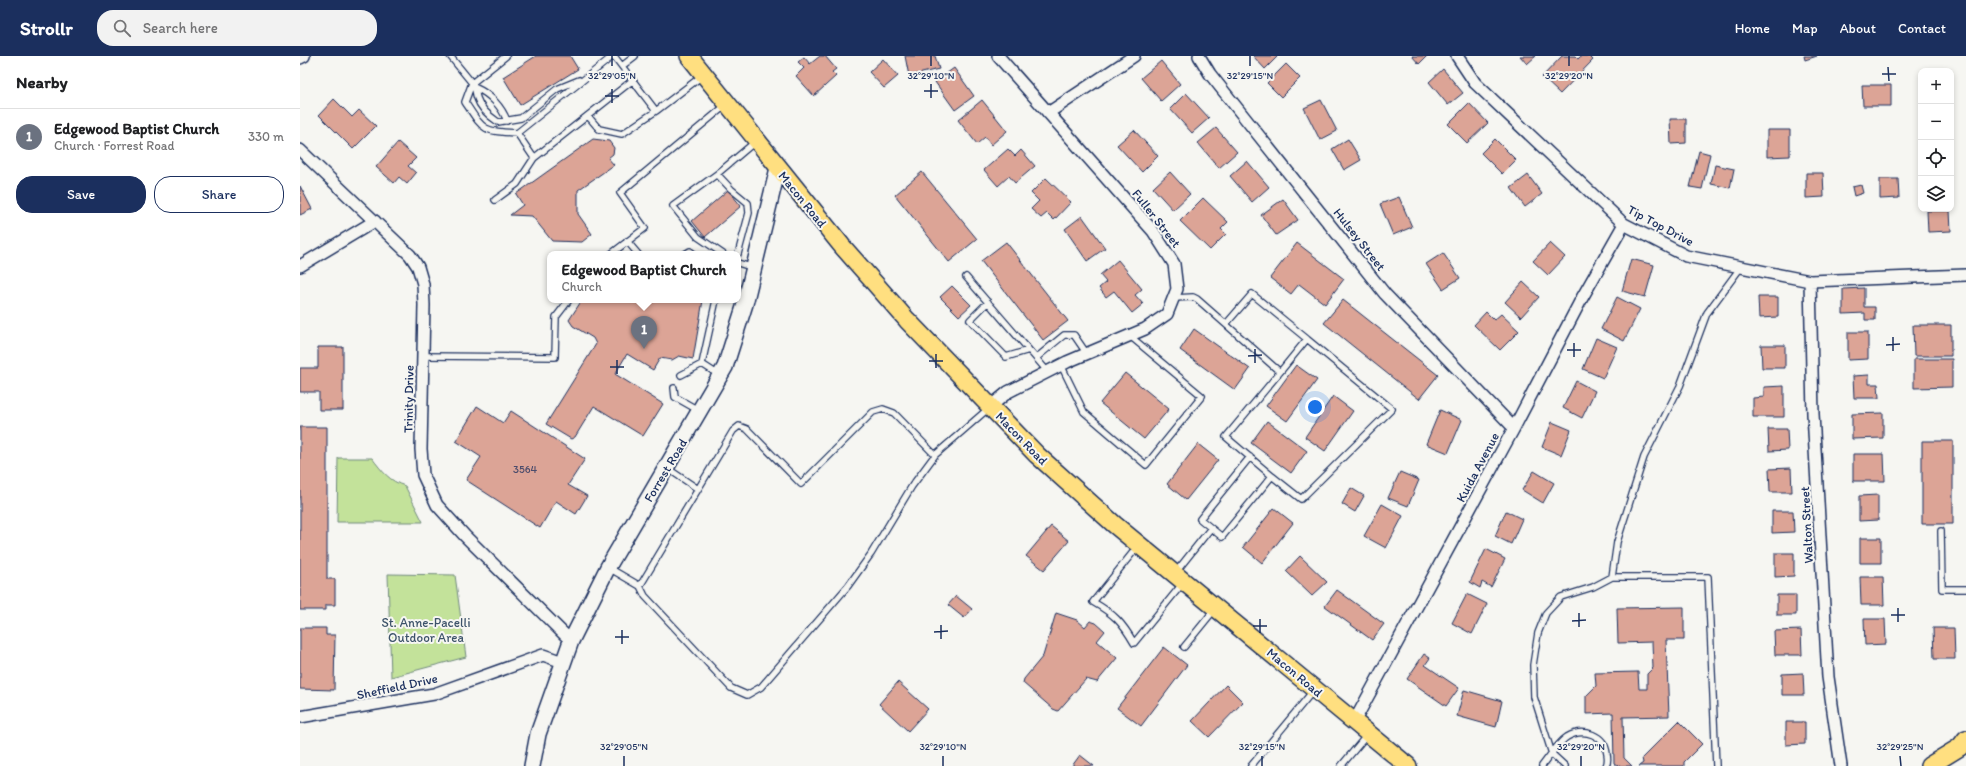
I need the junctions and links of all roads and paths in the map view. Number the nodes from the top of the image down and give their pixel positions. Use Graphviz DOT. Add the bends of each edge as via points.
graph roads {
  1 [pos="304,56"];
  2 [pos="450,56"];
  3 [pos="506,56"];
  4 [pos="613,56"];
  5 [pos="635,56"];
  6 [pos="689,56"];
  7 [pos="998,56"];
  8 [pos="1134,56"];
  9 [pos="1199,56"];
  10 [pos="1457,56"];
  11 [pos="300,58"];
  12 [pos="622,66"];
  13 [pos="704,75"];
  14 [pos="586,77"];
  15 [pos="633,80"];
  16 [pos="474,86"];
  17 [pos="727,104"];
  18 [pos="656,111"];
  19 [pos="1048,113"];
  20 [pos="588,116"];
  21 [pos="507,121"];
  22 [pos="517,133"];
  23 [pos="756,141"];
  24 [pos="300,150"];
  25 [pos="534,158"];
  26 [pos="778,168"];
  27 [pos="717,174"];
  28 [pos="495,200"];
  29 [pos="375,221"];
  30 [pos="1624,224"];
  31 [pos="627,241"];
  32 [pos="615,251"];
  33 [pos="635,251"];
  34 [pos="719,251"];
  35 [pos="739,251"];
  36 [pos="741,264"];
  37 [pos="300,266"];
  38 [pos="1741,267"];
  39 [pos="754,269"];
  40 [pos="1966,275"];
  41 [pos="966,277"];
  42 [pos="1810,280"];
  43 [pos="1173,298"];
  44 [pos="988,302"];
  45 [pos="567,303"];
  46 [pos="715,303"];
  47 [pos="1226,324"];
  48 [pos="1130,336"];
  49 [pos="1306,339"];
  50 [pos="1029,350"];
  51 [pos="1087,354"];
  52 [pos="423,356"];
  53 [pos="1036,358"];
  54 [pos="702,364"];
  55 [pos="1061,365"];
  56 [pos="1048,372"];
  57 [pos="1280,372"];
  58 [pos="681,375"];
  59 [pos="721,376"];
  60 [pos="674,388"];
  61 [pos="991,406"];
  62 [pos="700,412"];
  63 [pos="1514,428"];
  64 [pos="935,454"];
  65 [pos="1250,457"];
  66 [pos="666,467"];
  67 [pos="1272,476"];
  68 [pos="698,489"];
  69 [pos="1212,528"];
  70 [pos="1941,531"];
  71 [pos="1139,544"];
  72 [pos="608,567"];
  73 [pos="1180,577"];
  74 [pos="1612,577"];
  75 [pos="640,586"];
  76 [pos="1966,589"];
  77 [pos="1217,608"];
  78 [pos="571,641"];
  79 [pos="1184,647"];
  80 [pos="563,662"];
  81 [pos="1315,689"];
  82 [pos="300,717"];
  83 [pos="1354,722"];
  84 [pos="1368,733"];
  85 [pos="1966,739"];
  86 [pos="1552,754"];
  87 [pos="532,766"];
  88 [pos="1251,766"];
  89 [pos="1341,766"];
  90 [pos="1408,766"];
  91 [pos="1542,766"];
  92 [pos="1565,766"];
  93 [pos="1606,766"];
  94 [pos="1716,766"];
  95 [pos="1841,766"];
  96 [pos="1928,766"];
  1 -- 11 [label="street"];
  2 -- 16 [label="lane"];
  3 -- 16 [label="lane"];
  4 -- 12 [label="lane"];
  4 -- 14 [label="lane"];
  5 -- 12 [label="lane"];
  6 -- 13 [label="main road, Macon Road"];
  7 -- 19 [label="street, Fuller Street"];
  8 -- 19 [label="street"];
  9 -- 63 [label="street, Hulsey Street" via="1251,127 1385,294"];
  10 -- 30 [label="street, Tip Top Drive" via="1475,83"];
  12 -- 15 [label="lane"];
  13 -- 17 [label="main road, Macon Road"];
  13 -- 18 [label="lane"];
  14 -- 21 [label="lane" via="557,90 521,118"];
  14 -- 22 [label="lane"];
  15 -- 18 [label="lane"];
  15 -- 20 [label="lane"];
  16 -- 21 [label="lane" via="485,92 503,112"];
  16 -- 21 [label="lane" via="477,99 488,116 498,122"];
  16 -- 22 [label="lane" via="465,102 481,126 489,130"];
  17 -- 23 [label="main road, Macon Road"];
  17 -- 31 [label="lane" via="620,193 645,228"];
  18 -- 20 [label="lane" via="622,134 599,129"];
  19 -- 43 [label="street, Fuller Street" via="1153,231 1174,264 1177,289"];
  20 -- 25 [label="lane"];
  22 -- 25 [label="lane"];
  23 -- 26 [label="main road, Macon Road"];
  23 -- 27 [label="lane"];
  24 -- 29 [label="street, Trinity Drive"];
  25 -- 28 [label="lane" via="516,184"];
  26 -- 39 [label="main road, Forrest Road"];
  26 -- 61 [label="main road, Macon Road" via="902,314"];
  27 -- 34 [label="lane" via="673,206 698,237"];
  27 -- 35 [label="lane" via="731,190 748,203 749,213"];
  29 -- 37 [label="street"];
  29 -- 52 [label="street, Trinity Drive" via="410,255 418,267 423,291"];
  30 -- 38 [label="street, Tip Top Drive" via="1686,256"];
  30 -- 63 [label="street, Kuida Avenue"];
  31 -- 32 [label="lane"];
  31 -- 33 [label="lane"];
  36 -- 39 [label="lane"];
  38 -- 42 [label="street, Tip Top Drive"];
  38 -- 74 [label="lane" via="1707,313 1680,386 1644,457 1617,542"];
  39 -- 59 [label="main road, Forrest Road"];
  40 -- 42 [label="street, Tip Top Drive"];
  41 -- 44 [label="lane"];
  42 -- 95 [label="street, Walton Street" via="1813,414 1828,677"];
  43 -- 47 [label="lane" via="1193,297"];
  43 -- 48 [label="street, Fuller Street" via="1167,314"];
  44 -- 50 [label="lane"];
  44 -- 50 [label="lane" via="970,320 1006,357"];
  45 -- 52 [label="lane" via="556,317 555,357"];
  46 -- 54 [label="lane"];
  47 -- 49 [label="lane" via="1252,294"];
  47 -- 57 [label="lane"];
  48 -- 51 [label="street, Fuller Street"];
  48 -- 55 [label="lane" via="1202,396 1146,465 1084,412"];
  49 -- 57 [label="lane"];
  49 -- 67 [label="lane" via="1392,409 1301,499"];
  50 -- 53 [label="lane"];
  51 -- 53 [label="lane" via="1074,335 1064,335"];
  51 -- 55 [label="street, Fuller Street"];
  52 -- 78 [label="street, Trinity Drive" via="421,449 424,475 437,506"];
  53 -- 56 [label="lane"];
  54 -- 58 [label="lane"];
  54 -- 59 [label="lane"];
  55 -- 56 [label="street, Fuller Street"];
  56 -- 61 [label="street, Fuller Street" via="1008,392"];
  57 -- 65 [label="lane" via="1226,437"];
  59 -- 62 [label="main road, Forrest Road"];
  60 -- 62 [label="lane" via="675,397"];
  61 -- 64 [label="lane"];
  61 -- 71 [label="main road, Macon Road" via="1037,456"];
  62 -- 66 [label="main road, Forrest Road"];
  63 -- 83 [label="street, Kuida Avenue"];
  64 -- 68 [label="lane" via="894,413 883,409 873,412 801,484 747,429 739,426 733,431"];
  64 -- 75 [label="lane" via="848,586 761,687 747,695 731,688 645,596"];
  65 -- 67 [label="lane"];
  65 -- 69 [label="lane" via="1200,519"];
  66 -- 68 [label="lane"];
  66 -- 72 [label="main road, Forrest Road"];
  67 -- 69 [label="lane" via="1222,537"];
  68 -- 75 [label="lane"];
  69 -- 73 [label="lane"];
  70 -- 76 [label="lane" via="1942,589"];
  71 -- 73 [label="main road, Macon Road"];
  71 -- 73 [label="lane" via="1093,602 1112,612 1124,625 1134,643"];
  72 -- 75 [label="lane"];
  72 -- 78 [label="main road, Forrest Road"];
  73 -- 77 [label="main road, Macon Road"];
  74 -- 86 [label="lane" via="1593,587 1561,597 1546,613 1538,633 1533,665 1534,697"];
  74 -- 94 [label="lane" via="1708,577"];
  77 -- 79 [label="lane"];
  77 -- 81 [label="main road, Macon Road"];
  78 -- 80 [label="main road, Forrest Road"];
  80 -- 82 [label="street, Sheffield Drive" via="543,655 434,694"];
  80 -- 87 [label="main road, Forrest Road" via="538,734"];
  81 -- 83 [label="main road, Macon Road"];
  81 -- 88 [label="lane"];
  83 -- 84 [label="main road, Macon Road"];
  84 -- 89 [label="lane"];
  84 -- 90 [label="main road, Macon Road"];
  85 -- 96 [label="main road" via="1960,747"];
  86 -- 91 [label="lane"];
  86 -- 92 [label="lane"];
  86 -- 93 [label="lane" via="1566,737 1580,732 1595,734 1606,745"];
}
